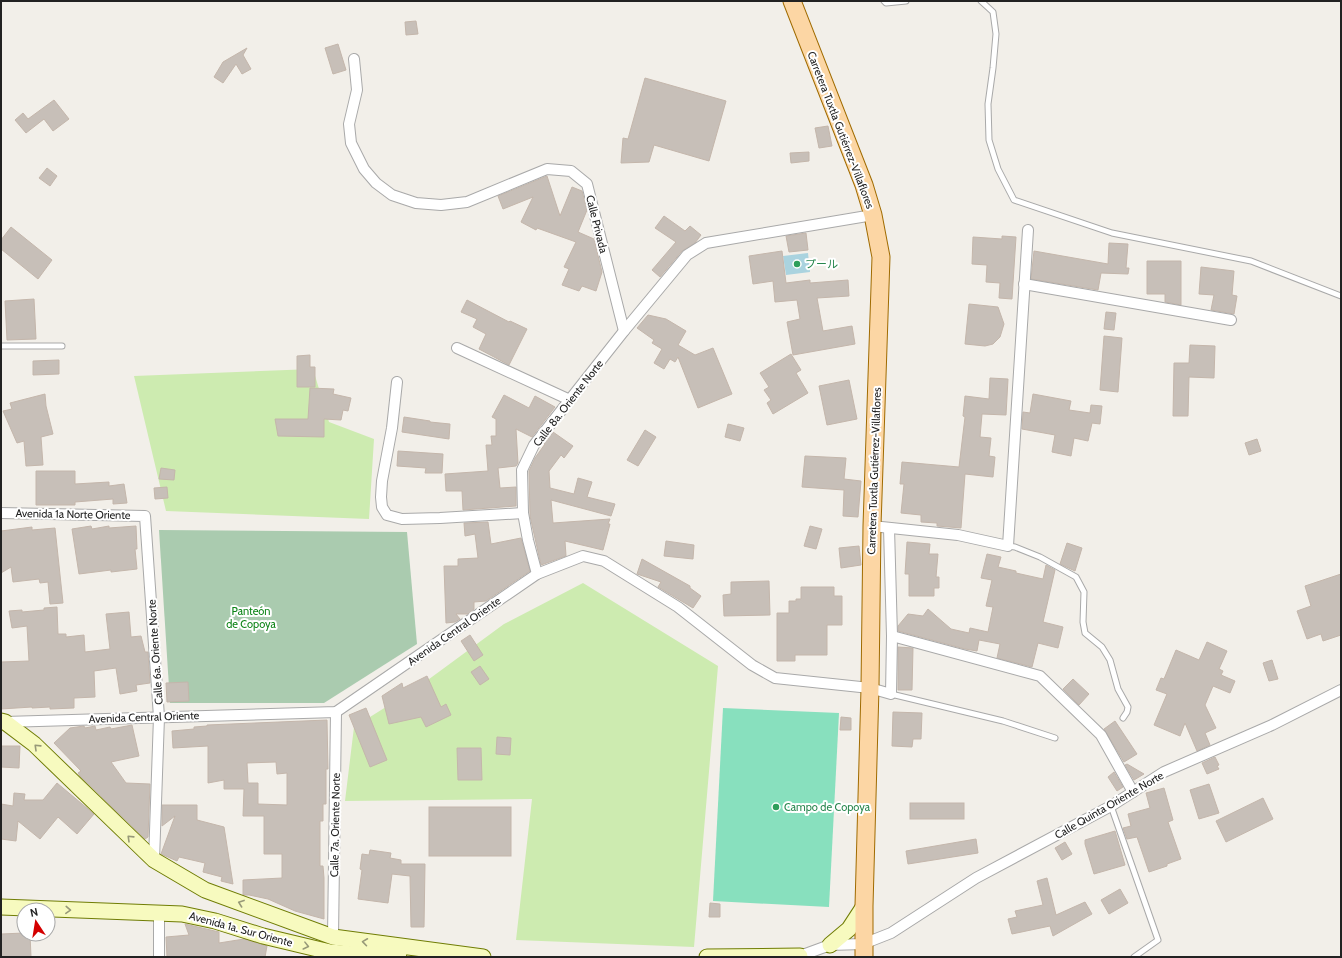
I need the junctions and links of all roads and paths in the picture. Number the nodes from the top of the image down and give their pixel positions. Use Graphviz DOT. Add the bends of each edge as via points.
graph roads {
  1 [pos="792,1"];
  2 [pos="884,1"];
  3 [pos="906,1"];
  4 [pos="982,1"];
  5 [pos="354,58"];
  6 [pos="874,215"];
  7 [pos="1028,230"];
  8 [pos="1024,284"];
  9 [pos="1341,296"];
  10 [pos="1230,320"];
  11 [pos="624,331"];
  12 [pos="1,346"];
  13 [pos="62,346"];
  14 [pos="457,348"];
  15 [pos="397,382"];
  16 [pos="570,400"];
  17 [pos="523,512"];
  18 [pos="1,513"];
  19 [pos="145,516"];
  20 [pos="872,526"];
  21 [pos="890,528"];
  22 [pos="1008,546"];
  23 [pos="537,574"];
  24 [pos="892,636"];
  25 [pos="870,688"];
  26 [pos="1341,690"];
  27 [pos="891,694"];
  28 [pos="336,712"];
  29 [pos="159,717"];
  30 [pos="1123,718"];
  31 [pos="3,722"];
  32 [pos="1055,738"];
  33 [pos="1133,792"];
  34 [pos="1111,806"];
  35 [pos="154,860"];
  36 [pos="864,906"];
  37 [pos="1,907"];
  38 [pos="159,914"];
  39 [pos="333,937"];
  40 [pos="830,946"];
  41 [pos="864,950"];
  42 [pos="431,951"];
  43 [pos="330,954"];
  44 [pos="802,956"];
  45 [pos="159,957"];
  46 [pos="483,957"];
  47 [pos="707,957"];
  48 [pos="1134,957"];
  1 -- 6 [label="main road, Carretera Tuxtla Gutiérrez-Villaflores"];
  2 -- 3 [label="lane"];
  4 -- 9 [label="lane" via="993,12 996,34 988,104 989,140 998,169 1014,200 1112,233 1251,261"];
  5 -- 11 [label="street, Calle Privada" via="357,90 348,124 351,143 364,169 376,184 392,195 416,203 441,205 467,202 548,169 571,171 588,184"];
  6 -- 11 [label="street" via="706,243 687,256"];
  6 -- 20 [label="main road, Carretera Tuxtla Gutiérrez-Villaflores" via="881,257"];
  7 -- 8 [label="street"];
  8 -- 10 [label="street"];
  8 -- 22 [label="street"];
  11 -- 16 [label="street, Calle 8a. Oriente Norte"];
  12 -- 13 [label="lane"];
  14 -- 16 [label="street"];
  15 -- 17 [label="street" via="382,481 382,507 387,515 402,519"];
  16 -- 17 [label="street, Calle 8a. Oriente Norte" via="534,445 522,470"];
  17 -- 23 [label="street, Calle 8a. Oriente Norte"];
  18 -- 19 [label="street, Avenida 1a Norte Oriente"];
  19 -- 29 [label="street, Calle 6a. Oriente Norte"];
  20 -- 21 [label="street"];
  20 -- 25 [label="main road, Carretera Tuxtla Gutiérrez-Villaflores"];
  21 -- 22 [label="street" via="958,535"];
  21 -- 24 [label="street"];
  22 -- 30 [label="lane" via="1040,557 1076,577 1084,592 1085,633 1102,647 1110,660 1118,688 1128,707"];
  23 -- 25 [label="street, Avenida Central Oriente" via="583,556 604,561 678,607 752,665 775,678"];
  23 -- 28 [label="street, Avenida Central Oriente"];
  24 -- 27 [label="street"];
  24 -- 33 [label="street" via="1040,676 1100,735"];
  25 -- 27 [label="street, Avenida Central Oriente"];
  25 -- 36 [label="main road, Carretera Tuxtla Gutiérrez-Villaflores"];
  26 -- 33 [label="street, Calle Quinta Oriente Norte" via="1272,725 1164,772"];
  27 -- 32 [label="lane" via="1003,721"];
  28 -- 29 [label="street, Avenida Central Oriente"];
  28 -- 39 [label="street, Calle 7a. Oriente Norte"];
  29 -- 31 [label="street, Avenida Central Oriente"];
  29 -- 35 [label="street, Calle 6a. Oriente Norte"];
  35 -- 31 [label="street, Avenida Central Oriente, one-way" via="34,744"];
  33 -- 34 [label="street, Calle Quinta Oriente Norte"];
  34 -- 41 [label="street, Calle Quinta Oriente Norte" via="976,878"];
  34 -- 48 [label="lane" via="1158,940"];
  39 -- 35 [label="street, Avenida Central Oriente, one-way" via="205,890"];
  36 -- 40 [label="street" via="849,929"];
  36 -- 41 [label="main road, Carretera Tuxtla Gutiérrez-Villaflores"];
  37 -- 38 [label="street, Avenida 1a. Sur Oriente, one-way"];
  38 -- 43 [label="street, Avenida 1a. Sur Oriente, one-way" via="182,914 215,921"];
  38 -- 45 [label="street"];
  42 -- 39 [label="street, Avenida Central Oriente, one-way"];
  40 -- 41 [label="street, Calle Quinta Oriente Norte"];
  40 -- 44 [label="street, Calle Quinta Oriente Norte"];
  42 -- 43 [label="street, Avenida 1a. Sur Oriente" via="366,955"];
  42 -- 46 [label="street"];
  44 -- 47 [label="street"];
}
